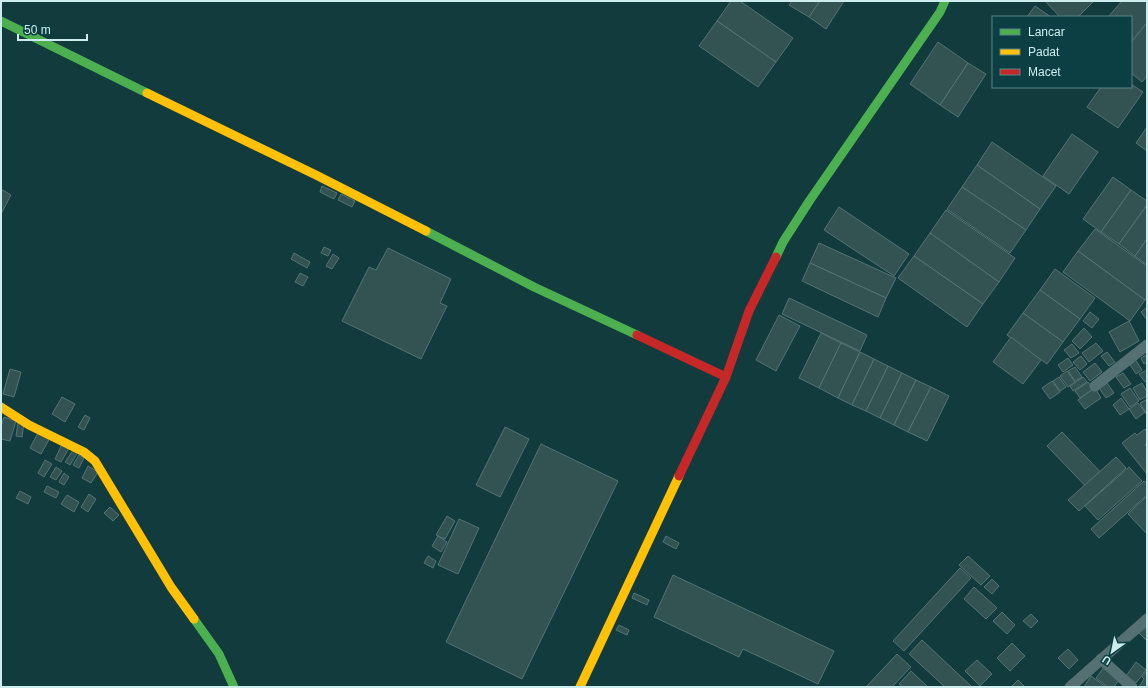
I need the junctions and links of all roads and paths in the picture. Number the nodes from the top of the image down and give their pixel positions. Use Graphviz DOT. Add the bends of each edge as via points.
graph roads {
  1 [pos="945,1"];
  2 [pos="1,21"];
  3 [pos="1147,345"];
  4 [pos="726,377"];
  5 [pos="1095,386"];
  6 [pos="1,407"];
  7 [pos="1147,618"];
  8 [pos="1102,659"];
  9 [pos="234,687"];
  10 [pos="580,687"];
  11 [pos="1070,687"];
  12 [pos="1132,687"];
  1 -- 4 [label="street" via="937,17 783,242 749,311"];
  2 -- 4 [label="street" via="316,175 534,287"];
  3 -- 5 [label="street"];
  4 -- 10 [label="street"];
  6 -- 9 [label="street" via="29,425 84,452 95,461 171,587 219,654"];
  7 -- 8 [label="street"];
  8 -- 11 [label="street"];
  8 -- 12 [label="street"];
}
